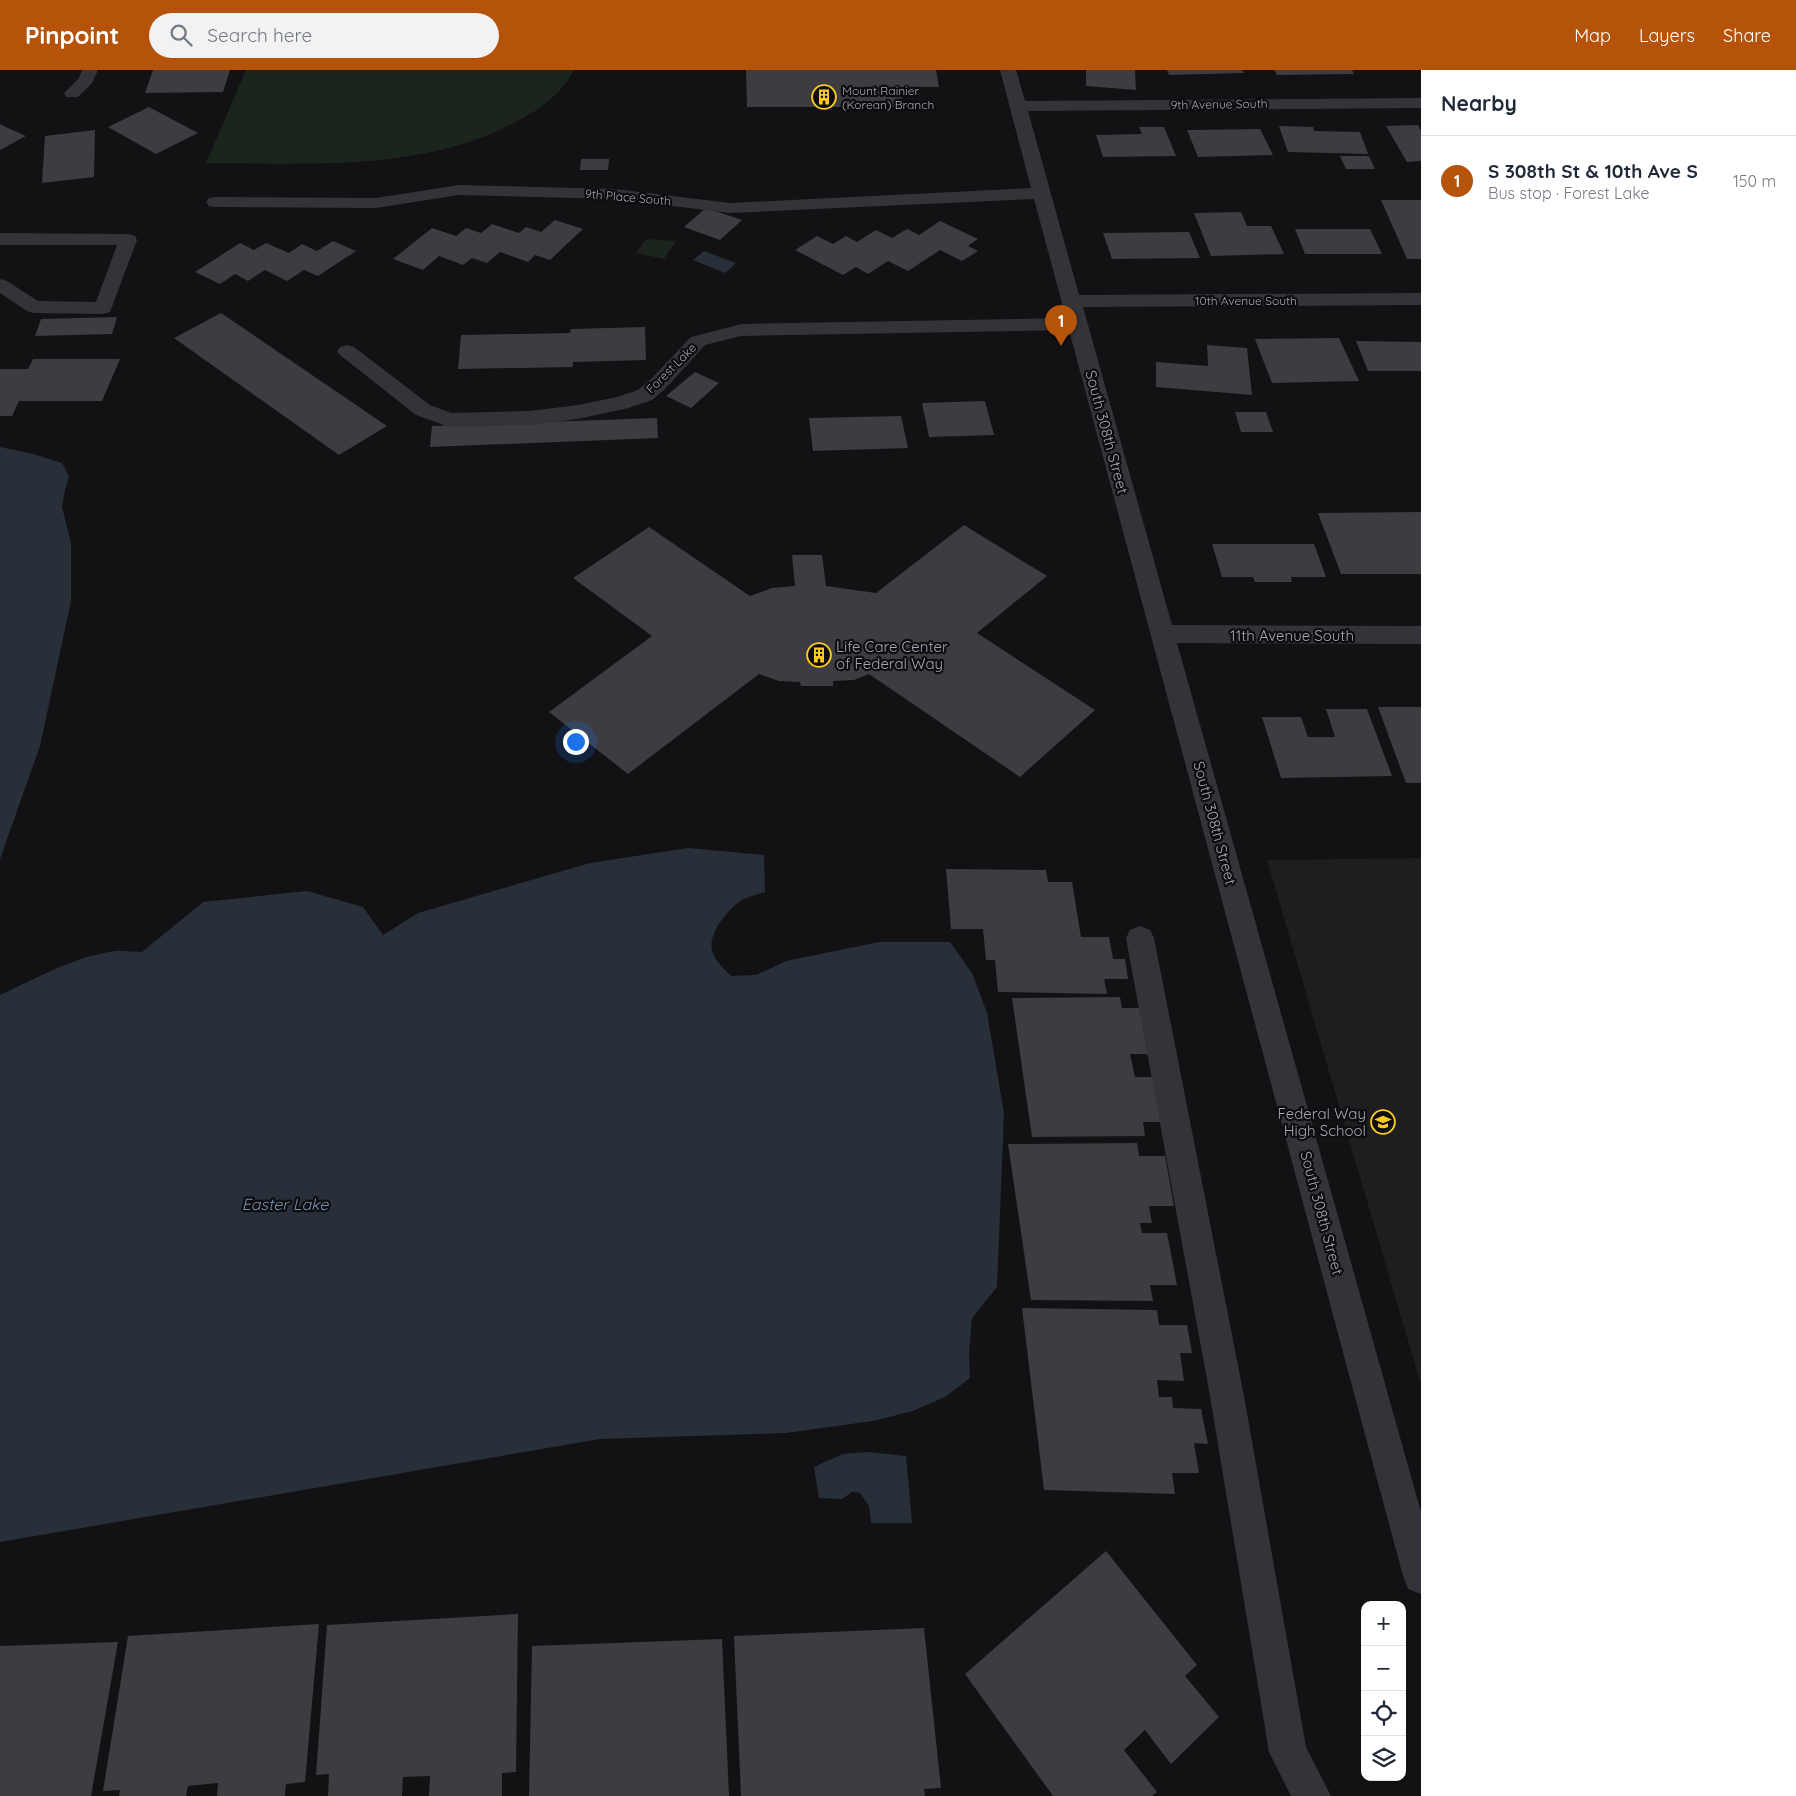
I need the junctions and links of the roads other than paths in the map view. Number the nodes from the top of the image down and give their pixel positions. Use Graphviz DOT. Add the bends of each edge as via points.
graph roads {
  1 [pos="90,70"];
  2 [pos="1008,70"];
  3 [pos="72,93"];
  4 [pos="1421,103"];
  5 [pos="1018,106"];
  6 [pos="1042,193"];
  7 [pos="215,202"];
  8 [pos="0,239"];
  9 [pos="0,285"];
  10 [pos="1421,299"];
  11 [pos="1071,301"];
  12 [pos="1078,324"];
  13 [pos="347,351"];
  14 [pos="1163,634"];
  15 [pos="1421,635"];
  16 [pos="1140,938"];
  17 [pos="1421,1576"];
  18 [pos="1312,1796"];
  1 -- 3 [label="street" via="86,80"];
  2 -- 5 [label="street, South 308th Street"];
  4 -- 5 [label="street, 9th Avenue South"];
  5 -- 6 [label="street, South 308th Street"];
  6 -- 7 [label="street, 9th Place South" via="730,208 615,194 458,190 376,203"];
  6 -- 11 [label="street, South 308th Street"];
  8 -- 9 [label="street" via="128,240 103,308 34,307"];
  10 -- 11 [label="street, 10th Avenue South"];
  11 -- 12 [label="street, South 308th Street"];
  12 -- 13 [label="street, Forest Lake" via="741,330 698,341 644,395 578,412 530,418 449,420 423,410"];
  12 -- 14 [label="street, South 308th Street"];
  14 -- 15 [label="street, 11th Avenue South"];
  14 -- 17 [label="street, South 308th Street"];
  16 -- 18 [label="street" via="1225,1387 1288,1752"];
}
